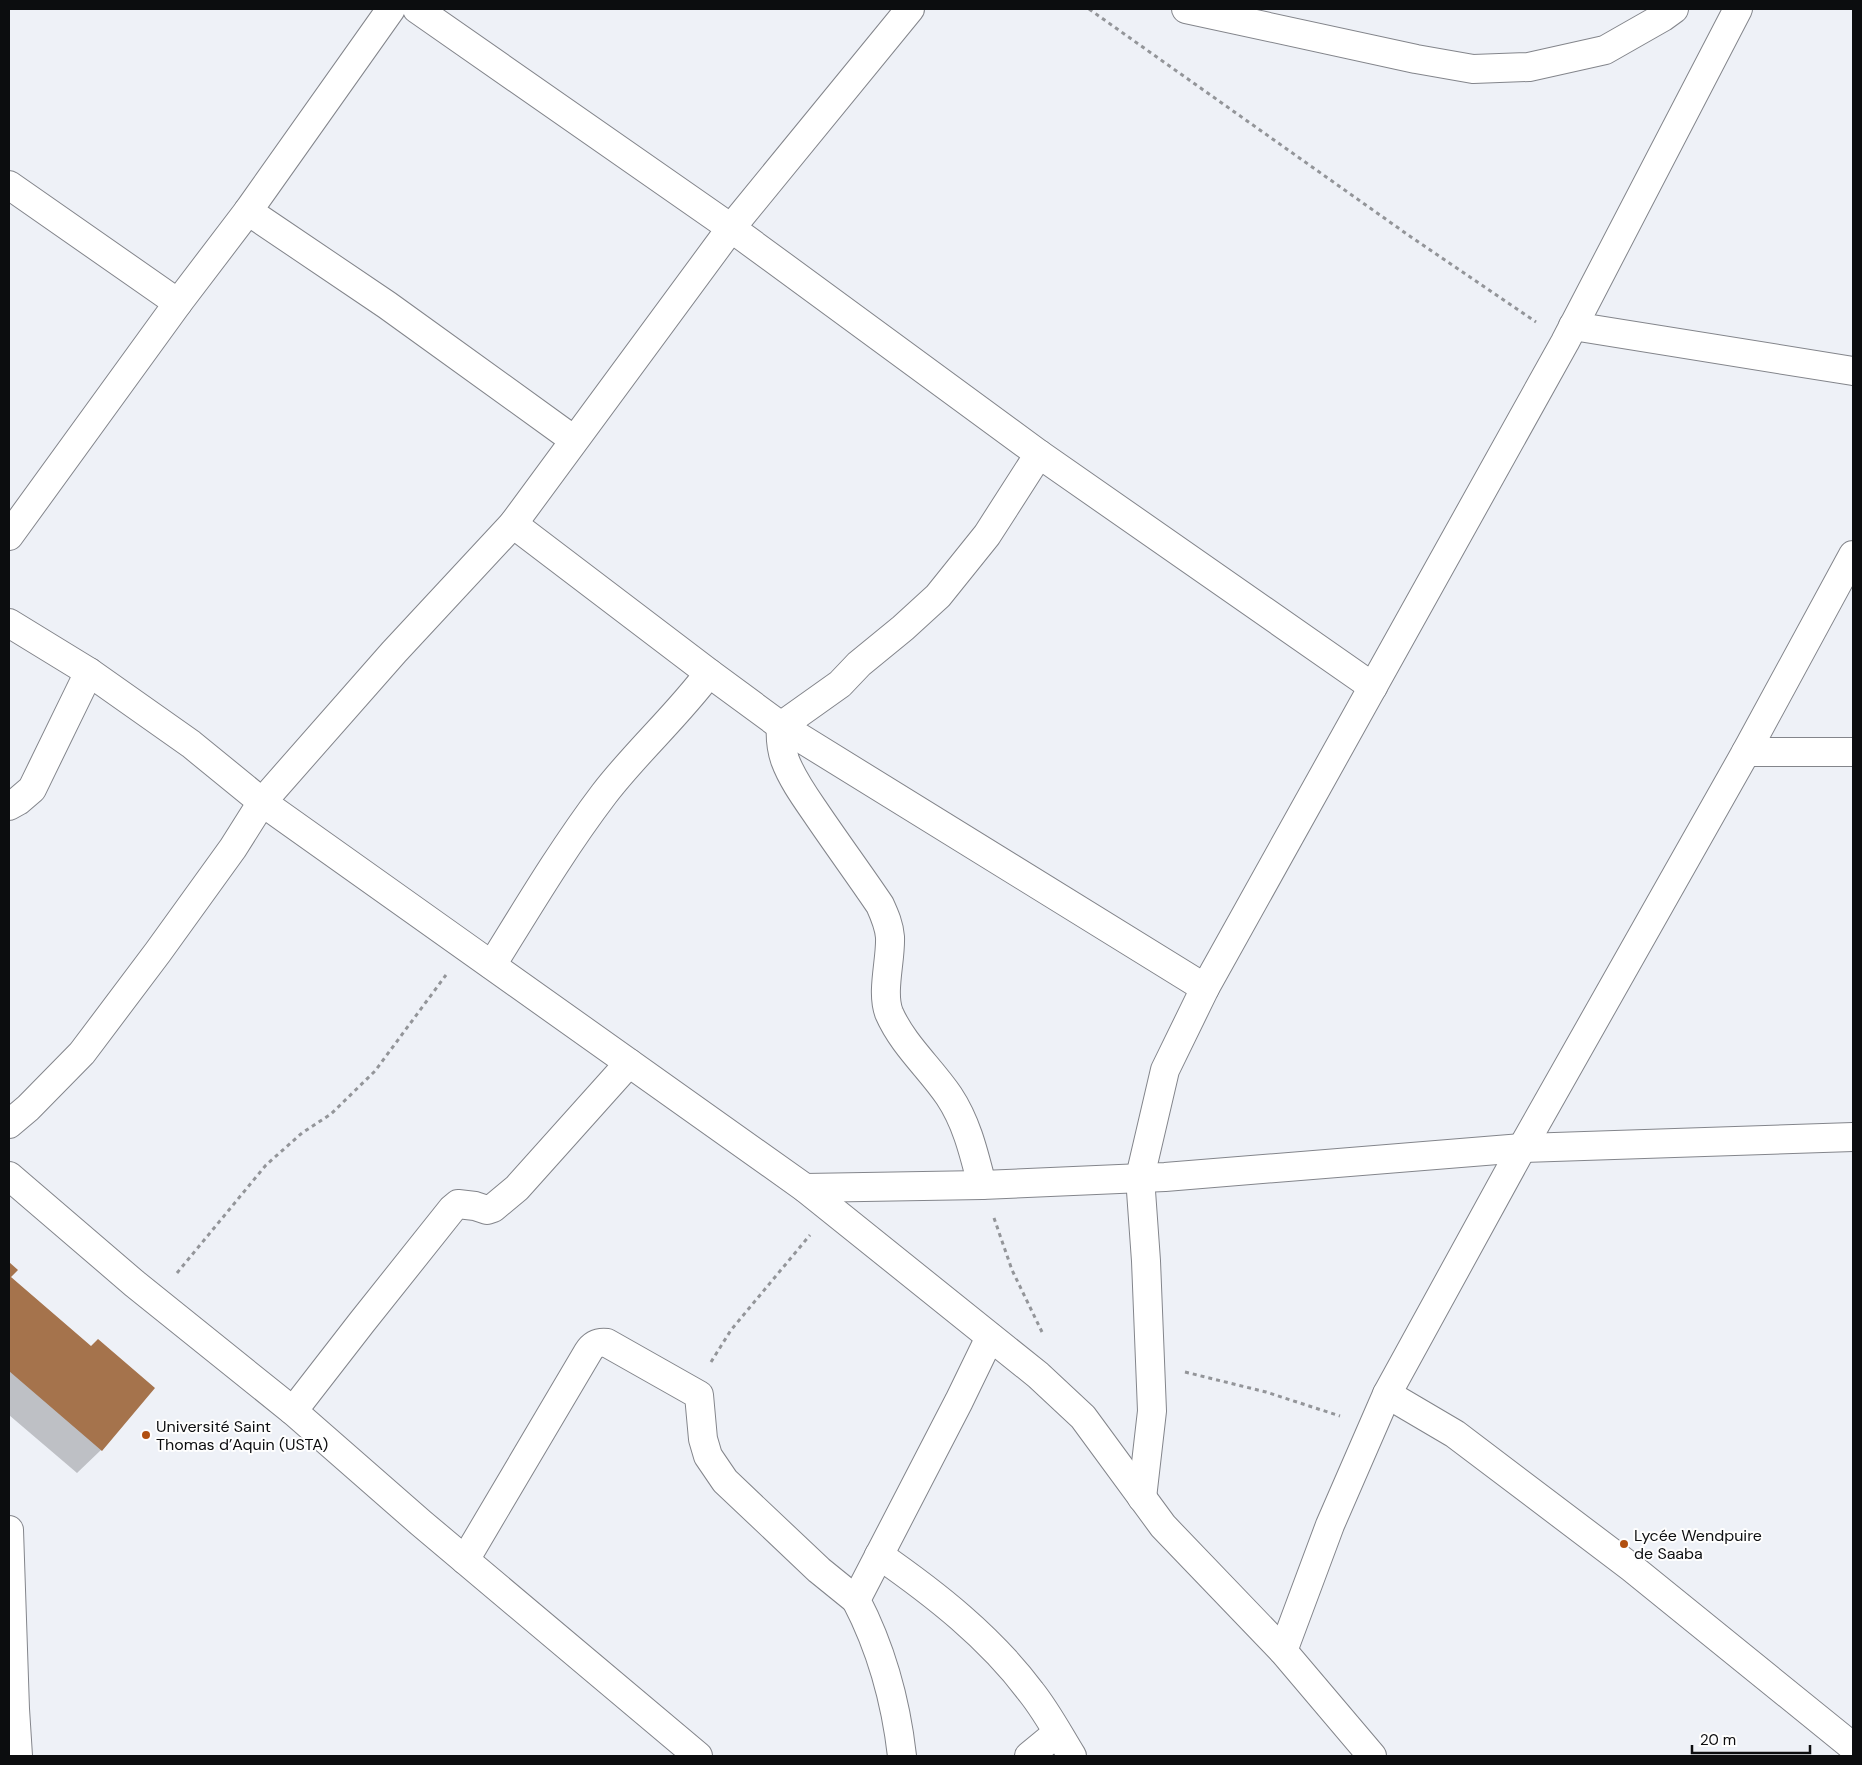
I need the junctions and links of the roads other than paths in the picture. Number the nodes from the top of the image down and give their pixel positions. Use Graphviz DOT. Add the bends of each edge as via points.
graph roads {
  1 [pos="391,9"];
  2 [pos="417,9"];
  3 [pos="910,9"];
  4 [pos="1186,9"];
  5 [pos="1674,9"];
  6 [pos="1738,9"];
  7 [pos="9,185"];
  8 [pos="248,211"];
  9 [pos="731,228"];
  10 [pos="178,303"];
  11 [pos="1569,334"];
  12 [pos="1853,371"];
  13 [pos="574,440"];
  14 [pos="1039,454"];
  15 [pos="513,524"];
  16 [pos="9,536"];
  17 [pos="1853,555"];
  18 [pos="9,623"];
  19 [pos="89,672"];
  20 [pos="709,673"];
  21 [pos="1373,687"];
  22 [pos="781,726"];
  23 [pos="1746,752"];
  24 [pos="1853,752"];
  25 [pos="262,802"];
  26 [pos="9,806"];
  27 [pos="492,965"];
  28 [pos="1205,988"];
  29 [pos="629,1063"];
  30 [pos="9,1124"];
  31 [pos="1853,1137"];
  32 [pos="1522,1148"];
  33 [pos="9,1176"];
  34 [pos="1140,1177"];
  35 [pos="982,1185"];
  36 [pos="805,1188"];
  37 [pos="990,1337"];
  38 [pos="1387,1394"];
  39 [pos="293,1411"];
  40 [pos="1142,1498"];
  41 [pos="9,1530"];
  42 [pos="879,1555"];
  43 [pos="465,1560"];
  44 [pos="856,1600"];
  45 [pos="1283,1651"];
  46 [pos="1057,1733"];
  47 [pos="1853,1747"];
  48 [pos="18,1756"];
  49 [pos="698,1756"];
  50 [pos="902,1756"];
  51 [pos="1029,1756"];
  52 [pos="1072,1756"];
  53 [pos="1372,1756"];
  1 -- 8 [label="street"];
  2 -- 9 [label="street"];
  3 -- 9 [label="street"];
  4 -- 5 [label="street" via="1473,69 1529,67 1606,50"];
  6 -- 11 [label="street"];
  7 -- 10 [label="street"];
  8 -- 10 [label="street"];
  8 -- 13 [label="street" via="387,305"];
  9 -- 13 [label="street"];
  9 -- 14 [label="street"];
  10 -- 16 [label="street"];
  11 -- 12 [label="street"];
  11 -- 21 [label="street"];
  13 -- 15 [label="street"];
  14 -- 21 [label="street"];
  14 -- 22 [label="street" via="987,535 938,596 840,684"];
  15 -- 20 [label="street"];
  15 -- 25 [label="street" via="394,652"];
  17 -- 23 [label="street"];
  18 -- 19 [label="street"];
  19 -- 25 [label="street" via="191,744"];
  19 -- 26 [label="street" via="32,789"];
  20 -- 22 [label="street"];
  20 -- 27 [label="street" via="605,793 558,858"];
  21 -- 28 [label="street"];
  22 -- 28 [label="street"];
  22 -- 35 [label="street" via="781,745 792,774 888,921 888,1010 911,1048 949,1096 964,1124"];
  23 -- 24 [label="street"];
  23 -- 32 [label="street"];
  25 -- 27 [label="street"];
  25 -- 30 [label="street" via="233,848 82,1053"];
  27 -- 29 [label="street"];
  28 -- 34 [label="street" via="1165,1070"];
  29 -- 36 [label="street"];
  29 -- 39 [label="street" via="517,1188 493,1208 487,1210 458,1204 452,1209"];
  31 -- 32 [label="street"];
  32 -- 34 [label="street"];
  32 -- 38 [label="street"];
  33 -- 39 [label="street"];
  34 -- 35 [label="street"];
  34 -- 40 [label="street" via="1152,1411"];
  35 -- 36 [label="street"];
  36 -- 37 [label="street"];
  37 -- 40 [label="street" via="1083,1417"];
  37 -- 42 [label="street"];
  38 -- 45 [label="street" via="1330,1525"];
  38 -- 47 [label="street" via="1455,1434 1632,1568"];
  39 -- 43 [label="street"];
  40 -- 45 [label="street" via="1163,1526"];
  41 -- 48 [label="street"];
  42 -- 44 [label="street"];
  42 -- 46 [label="street" via="926,1588 993,1648 1032,1693"];
  43 -- 44 [label="street" via="591,1347 607,1343 699,1395 708,1456 725,1481 819,1570"];
  43 -- 49 [label="street"];
  44 -- 50 [label="street" via="889,1685"];
  45 -- 53 [label="street"];
  46 -- 51 [label="street"];
  46 -- 52 [label="street"];
}
